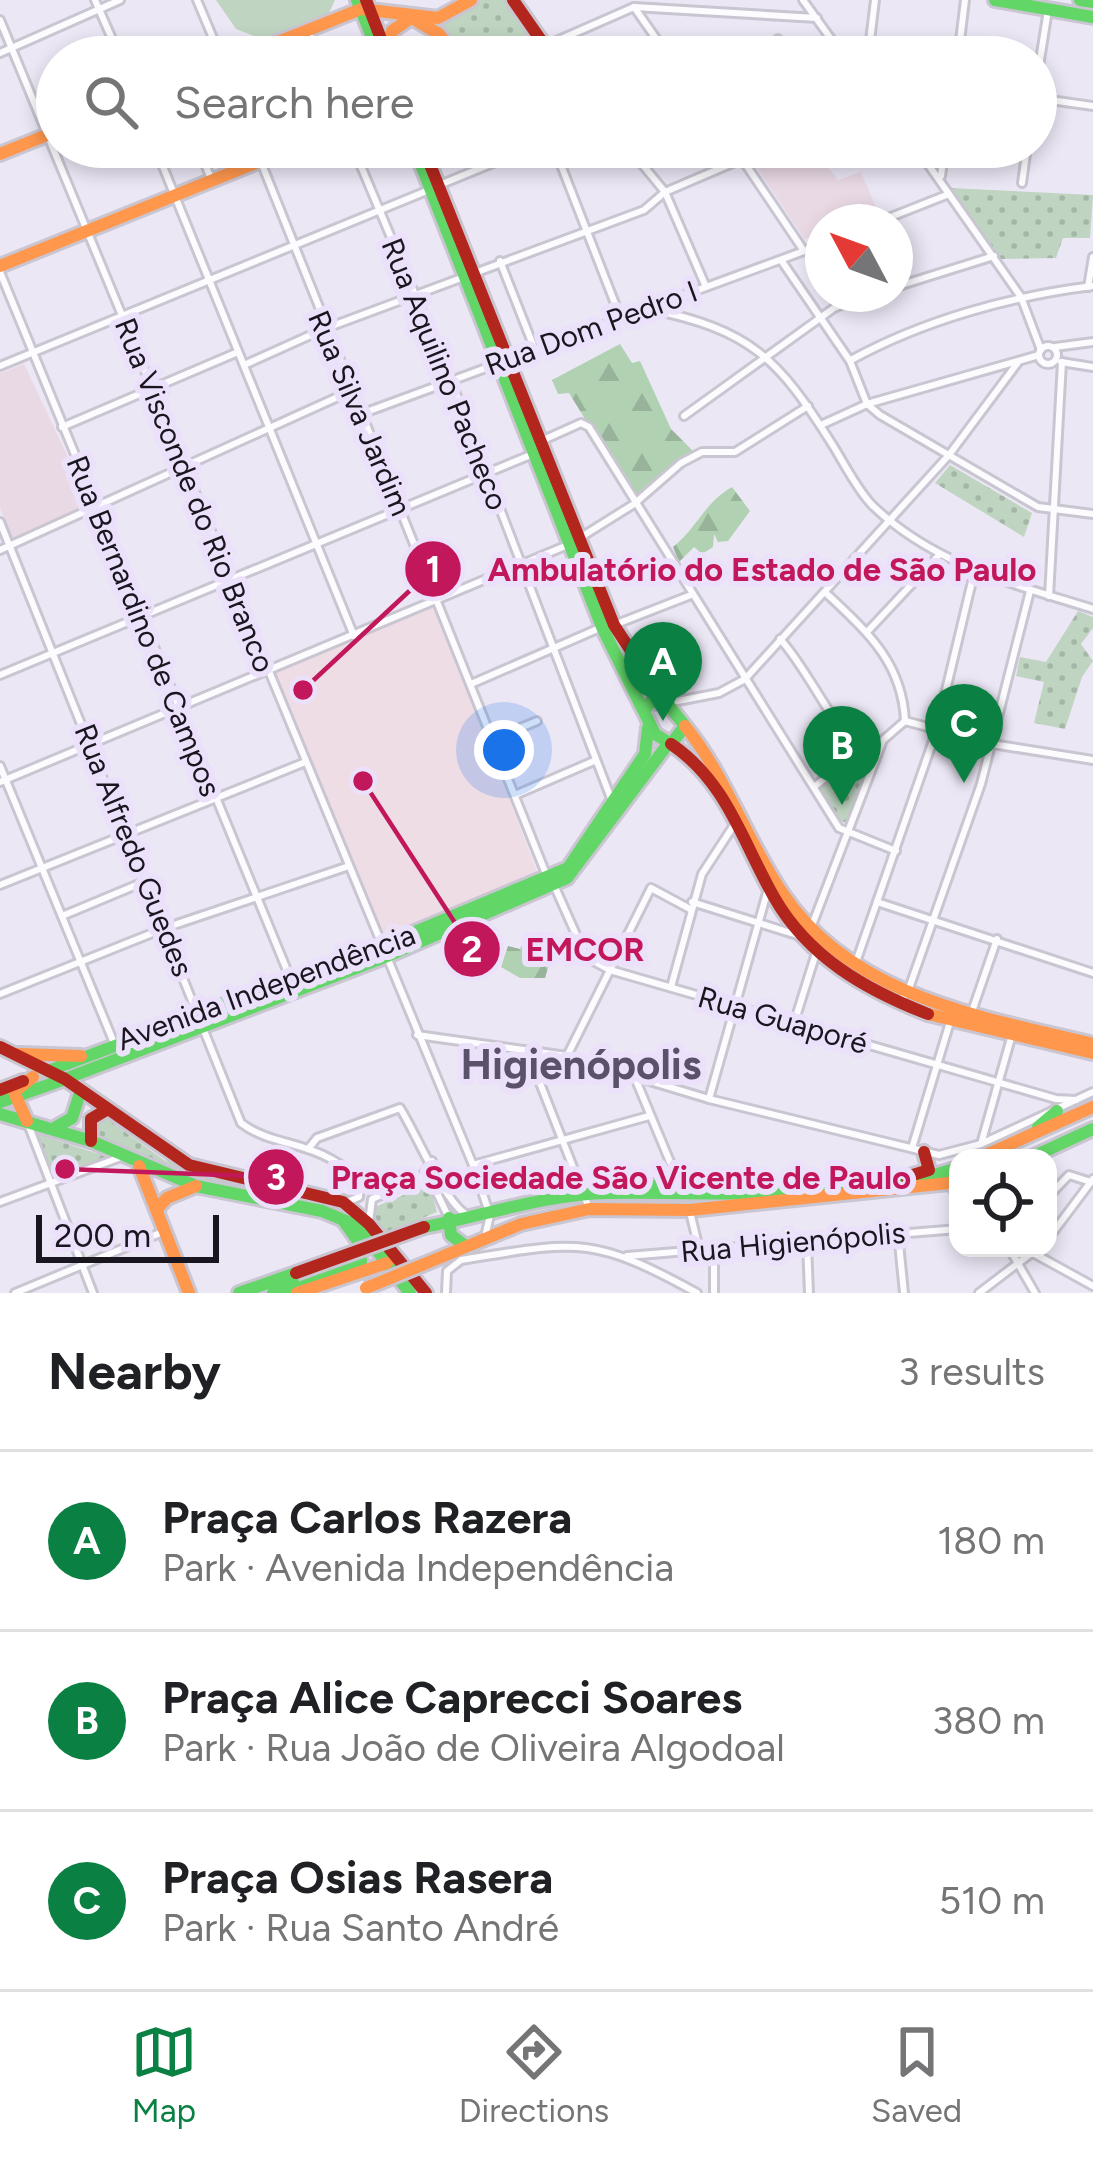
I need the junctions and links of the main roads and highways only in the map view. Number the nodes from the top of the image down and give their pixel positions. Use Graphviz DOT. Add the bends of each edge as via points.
graph roads {
  1 [pos="471,0"];
  2 [pos="513,0"];
  3 [pos="995,0"];
  4 [pos="363,4"];
  5 [pos="1093,17"];
  6 [pos="411,19"];
  7 [pos="289,36"];
  8 [pos="377,36"];
  9 [pos="391,36"];
  10 [pos="441,36"];
  11 [pos="538,36"];
  12 [pos="36,139"];
  13 [pos="0,154"];
  14 [pos="234,168"];
  15 [pos="424,168"];
  16 [pos="428,168"];
  17 [pos="433,188"];
  18 [pos="0,269"];
  19 [pos="502,360"];
  20 [pos="575,541"];
  21 [pos="608,626"];
  22 [pos="666,703"];
  23 [pos="645,714"];
  24 [pos="685,726"];
  25 [pos="670,744"];
  26 [pos="551,882"];
  27 [pos="789,921"];
  28 [pos="808,933"];
  29 [pos="383,951"];
  30 [pos="853,970"];
  31 [pos="901,998"];
  32 [pos="969,1020"];
  33 [pos="0,1047"];
  34 [pos="1092,1051"];
  35 [pos="16,1054"];
  36 [pos="81,1056"];
  37 [pos="48,1071"];
  38 [pos="33,1077"];
  39 [pos="65,1079"];
  40 [pos="0,1090"];
  41 [pos="80,1093"];
  42 [pos="15,1096"];
  43 [pos="0,1102"];
  44 [pos="1056,1105"];
  45 [pos="1093,1107"];
  46 [pos="111,1109"];
  47 [pos="0,1114"];
  48 [pos="27,1121"];
  49 [pos="52,1127"];
  50 [pos="1092,1134"];
  51 [pos="91,1141"];
  52 [pos="1017,1141"];
  53 [pos="987,1149"];
  54 [pos="1053,1149"];
  55 [pos="139,1166"];
  56 [pos="949,1168"];
  57 [pos="949,1171"];
  58 [pos="677,1179"];
  59 [pos="881,1185"];
  60 [pos="196,1186"];
  61 [pos="949,1188"];
  62 [pos="635,1192"];
  63 [pos="586,1203"];
  64 [pos="687,1203"];
  65 [pos="157,1209"];
  66 [pos="470,1215"];
  67 [pos="449,1218"];
  68 [pos="343,1220"];
  69 [pos="474,1245"];
  70 [pos="387,1263"];
  71 [pos="360,1290"];
  72 [pos="405,1291"];
  73 [pos="189,1293"];
  74 [pos="239,1293"];
  75 [pos="273,1293"];
  76 [pos="297,1293"];
  77 [pos="426,1293"];
  1 -- 6 [label="main road" via="438,19"];
  2 -- 11 [label="main road"];
  3 -- 5 [label="main road"];
  4 -- 6 [label="main road"];
  4 -- 7 [label="main road"];
  4 -- 8 [label="main road"];
  6 -- 9 [label="main road"];
  6 -- 10 [label="main road"];
  12 -- 13 [label="main road"];
  14 -- 18 [label="main road"];
  15 -- 17 [label="main road"];
  16 -- 17 [label="main road"];
  17 -- 19 [label="main road"];
  19 -- 20 [label="main road" via="533,454"];
  19 -- 20 [label="main road" via="542,441"];
  20 -- 21 [label="main road"];
  21 -- 22 [label="main road"];
  21 -- 23 [label="main road"];
  22 -- 23 [label="main road" via="650,702"];
  22 -- 24 [label="main road"];
  23 -- 25 [label="main road"];
  23 -- 26 [label="main road, Avenida Independência" via="649,745 577,859"];
  24 -- 25 [label="main road, Avenida Independência"];
  24 -- 27 [label="main road" via="720,770"];
  25 -- 26 [label="main road, Avenida Independência" via="576,872"];
  25 -- 27 [label="main road" via="701,763"];
  26 -- 29 [label="main road, Avenida Independência"];
  27 -- 28 [label="main road"];
  28 -- 30 [label="main road"];
  28 -- 30 [label="main road" via="818,950"];
  29 -- 36 [label="main road, Avenida Independência"];
  29 -- 39 [label="main road, Avenida Independência"];
  30 -- 31 [label="main road"];
  31 -- 32 [label="main road"];
  31 -- 32 [label="main road" via="950,1022"];
  32 -- 34 [label="main road"];
  33 -- 35 [label="main road"];
  35 -- 36 [label="main road"];
  35 -- 37 [label="main road"];
  36 -- 37 [label="main road, Avenida Independência"];
  37 -- 38 [label="main road, Avenida Independência"];
  37 -- 39 [label="main road"];
  38 -- 40 [label="main road, Avenida Independência"];
  38 -- 42 [label="main road"];
  39 -- 41 [label="main road"];
  39 -- 42 [label="main road, Avenida Independência"];
  41 -- 46 [label="main road"];
  41 -- 49 [label="main road" via="69,1122"];
  42 -- 43 [label="main road, Avenida Independência"];
  42 -- 48 [label="main road"];
  44 -- 52 [label="main road"];
  45 -- 52 [label="main road"];
  46 -- 51 [label="main road" via="91,1119"];
  46 -- 77 [label="main road" via="189,1166 343,1202"];
  47 -- 48 [label="main road"];
  48 -- 49 [label="main road"];
  49 -- 51 [label="main road"];
  50 -- 54 [label="main road"];
  51 -- 55 [label="main road"];
  52 -- 53 [label="main road"];
  55 -- 60 [label="main road"];
  55 -- 65 [label="main road"];
  56 -- 59 [label="main road" via="918,1150 928,1170"];
  57 -- 59 [label="main road"];
  58 -- 62 [label="main road"];
  59 -- 64 [label="main road"];
  60 -- 65 [label="main road"];
  60 -- 68 [label="main road"];
  61 -- 64 [label="main road"];
  62 -- 63 [label="main road"];
  62 -- 64 [label="main road"];
  63 -- 64 [label="main road"];
  63 -- 66 [label="main road"];
  63 -- 69 [label="main road"];
  65 -- 73 [label="main road"];
  66 -- 67 [label="main road"];
  66 -- 69 [label="main road" via="482,1227"];
  67 -- 69 [label="main road" via="452,1235"];
  67 -- 74 [label="main road, bridge"];
  68 -- 70 [label="main road" via="358,1226"];
  68 -- 75 [label="main road" via="361,1261"];
  69 -- 71 [label="main road, bridge"];
  70 -- 72 [label="main road"];
  70 -- 76 [label="main road"];
}
